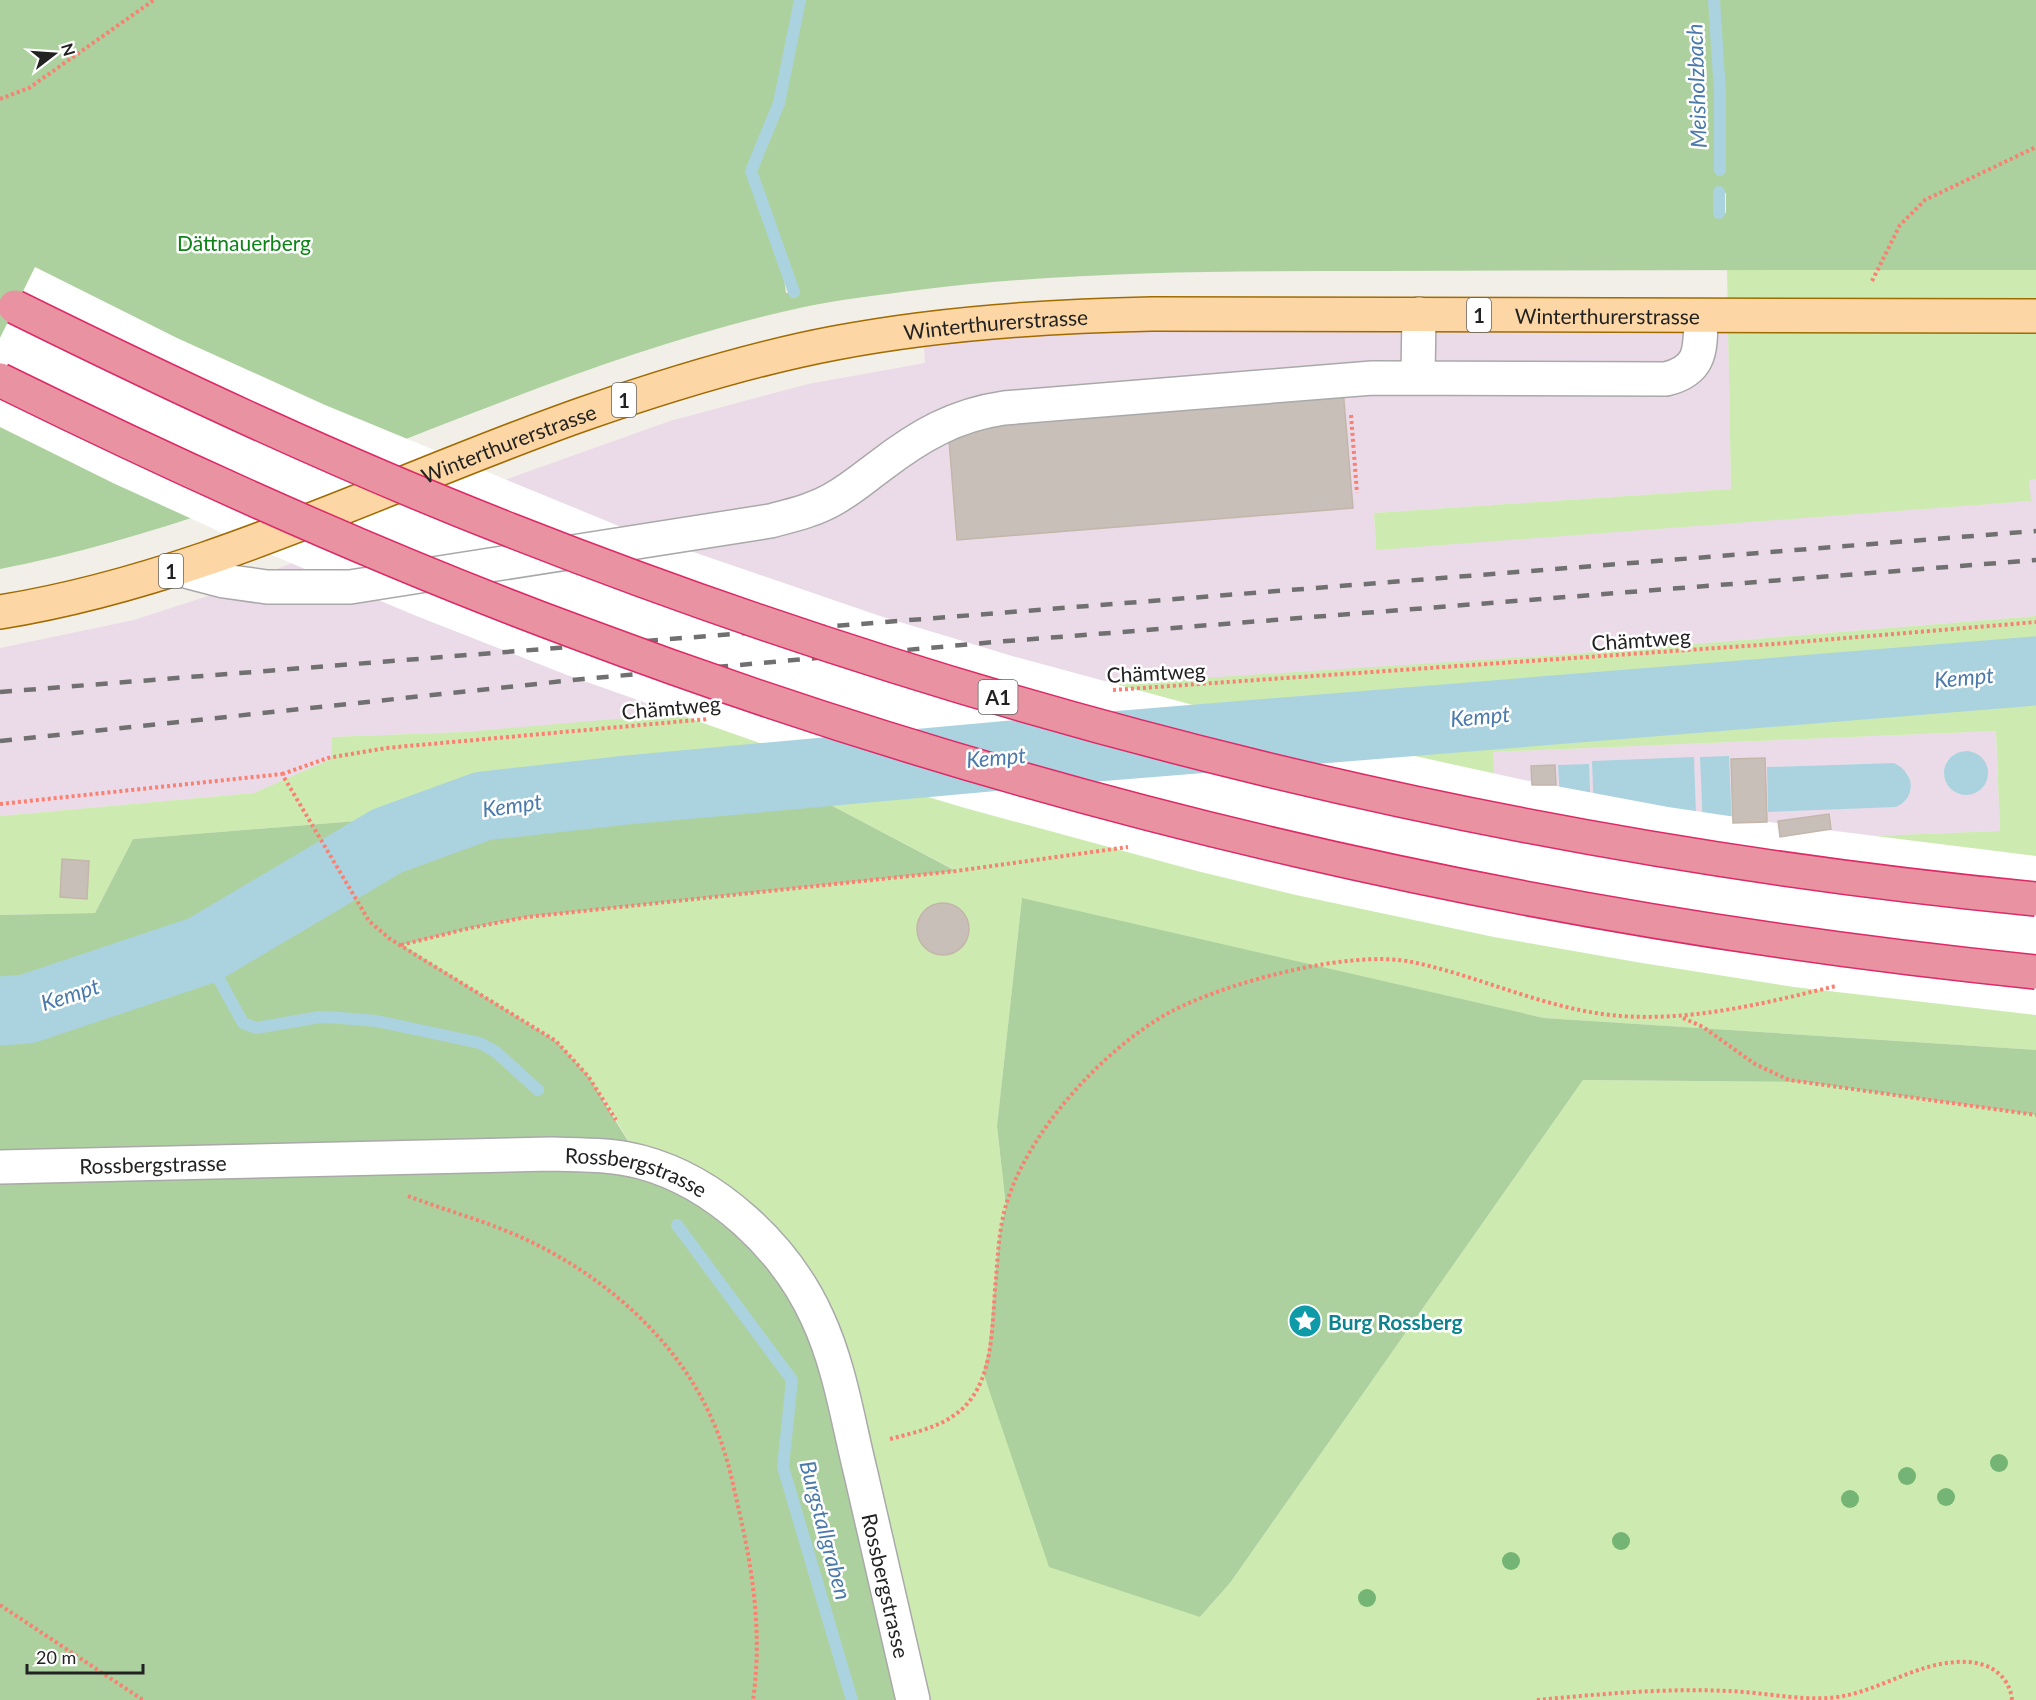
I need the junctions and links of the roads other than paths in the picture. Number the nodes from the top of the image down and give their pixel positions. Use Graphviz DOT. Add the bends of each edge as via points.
graph roads {
  1 [pos="15,307"];
  2 [pos="1419,314"];
  3 [pos="1701,316"];
  4 [pos="2036,316"];
  5 [pos="1418,377"];
  6 [pos="0,380"];
  7 [pos="178,569"];
  8 [pos="0,612"];
  9 [pos="2036,899"];
  10 [pos="2036,972"];
  11 [pos="0,1167"];
  12 [pos="913,1700"];
  1 -- 9 [label="highway, A1, bridge" via="223,407 497,525 796,634 992,696 1202,753 1503,821 1786,870"];
  2 -- 3 [label="main road, Winterthurerstrasse / 1"];
  2 -- 5 [label="street"];
  2 -- 7 [label="main road, Winterthurerstrasse / 1" via="1056,317 923,329 834,343 731,367 584,414"];
  3 -- 4 [label="main road, Winterthurerstrasse / 1"];
  3 -- 5 [label="street" via="1696,360 1687,372 1666,379"];
  5 -- 7 [label="street" via="1348,379 975,413 950,421 914,441 836,498 797,514 758,523 350,586 267,588"];
  6 -- 10 [label="highway, bridge" via="204,478 481,596 686,672 972,765 1207,828 1478,890 1787,942"];
  7 -- 8 [label="main road, Winterthurerstrasse / 1" via="101,592"];
  11 -- 12 [label="street, Rossbergstrasse" via="551,1154 601,1155 641,1162 672,1173 729,1208 785,1263 803,1289 830,1348"];
}
